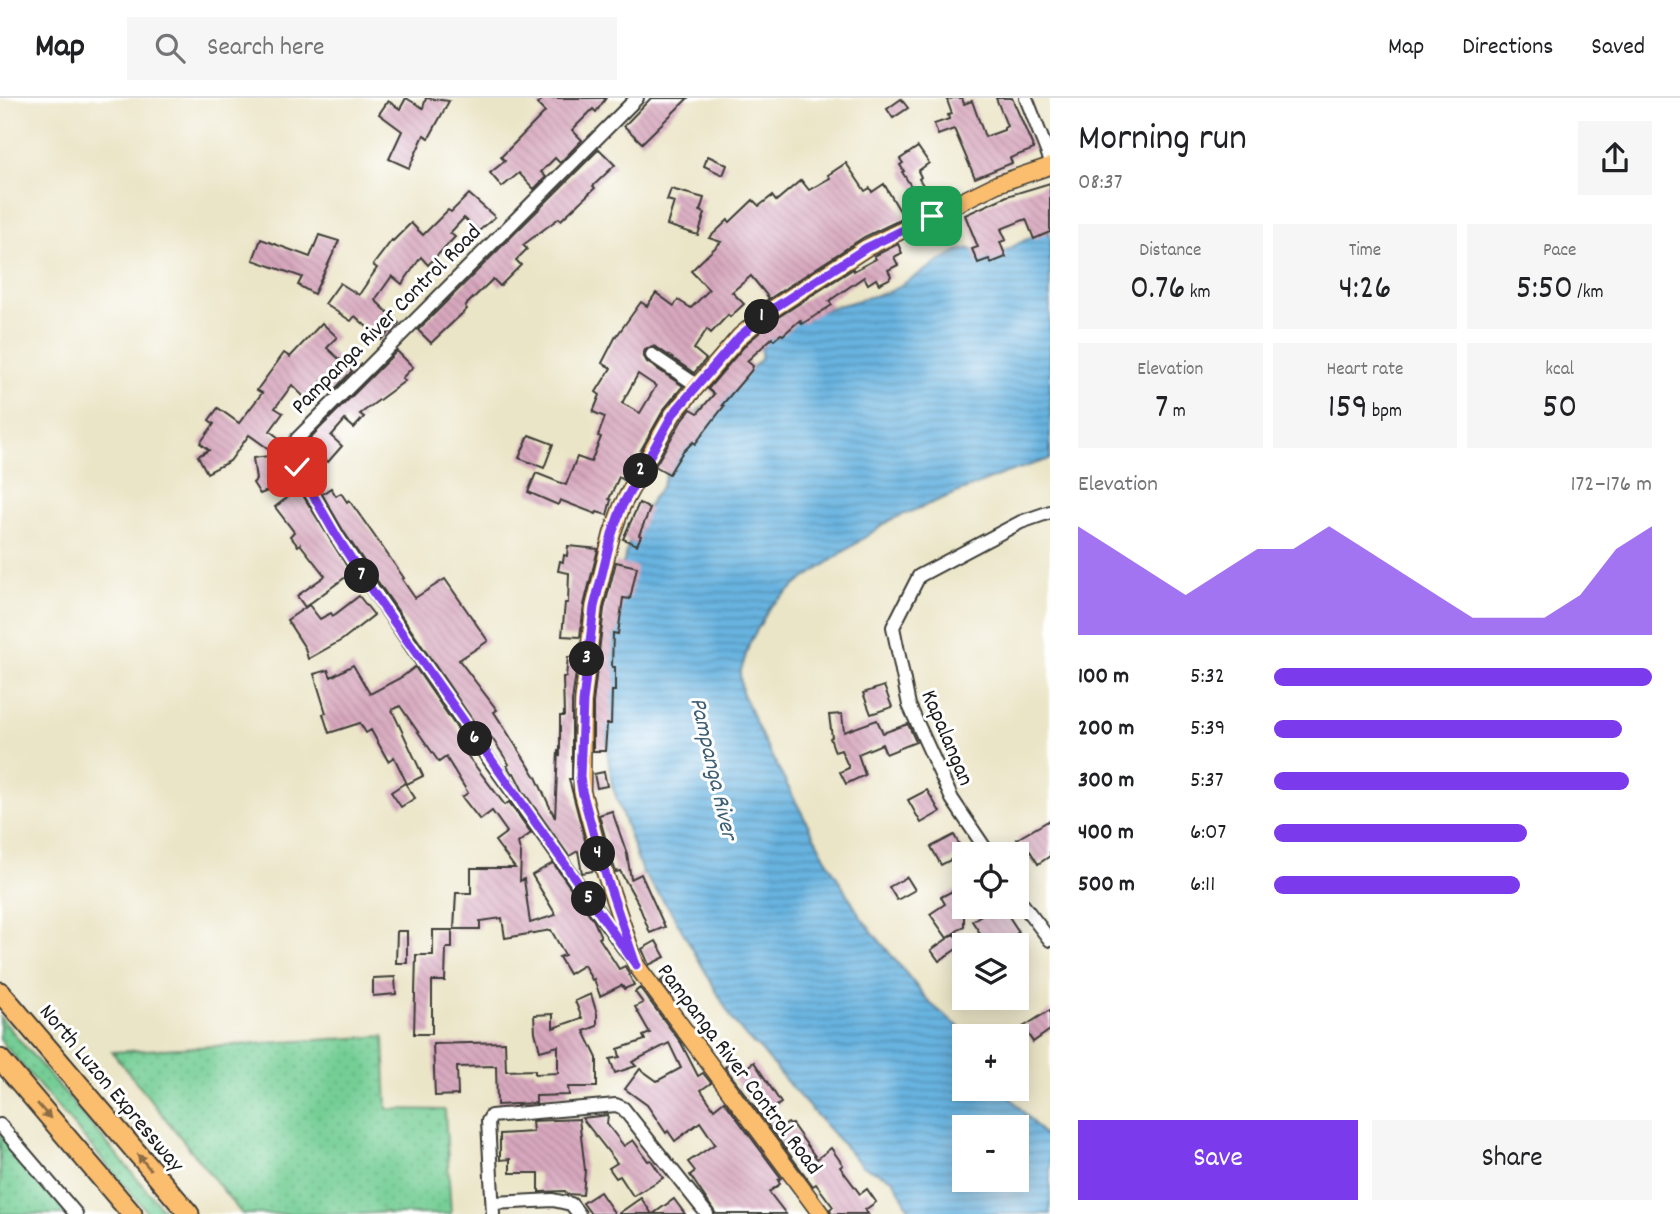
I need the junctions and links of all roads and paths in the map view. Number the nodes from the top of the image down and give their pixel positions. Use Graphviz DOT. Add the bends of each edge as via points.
graph roads {
  1 [pos="637,98"];
  2 [pos="1026,98"];
  3 [pos="1050,159"];
  4 [pos="1050,166"];
  5 [pos="652,355"];
  6 [pos="698,386"];
  7 [pos="1050,512"];
  8 [pos="981,842"];
  9 [pos="1029,913"];
  10 [pos="1050,940"];
  11 [pos="636,965"];
  12 [pos="0,992"];
  13 [pos="0,1059"];
  14 [pos="0,1125"];
  15 [pos="493,1209"];
  16 [pos="76,1214"];
  17 [pos="132,1214"];
  18 [pos="189,1214"];
  19 [pos="579,1214"];
  20 [pos="707,1214"];
  21 [pos="821,1214"];
  1 -- 11 [label="street, Pampanga River Control Road" via="297,439 297,467 337,537"];
  2 -- 3 [label="street"];
  4 -- 6 [label="main road" via="997,184 866,248 771,310 740,336"];
  5 -- 6 [label="street"];
  6 -- 11 [label="main road" via="673,414 622,506 594,607 586,663 582,791"];
  7 -- 8 [label="street, Kapalangan" via="1021,522 919,576 893,627 909,705 952,799"];
  9 -- 10 [label="street"];
  11 -- 21 [label="main road, Pampanga River Control Road"];
  18 -- 12 [label="highway, North Luzon Expressway, one-way"];
  13 -- 17 [label="highway, one-way"];
  14 -- 16 [label="street"];
  15 -- 19 [label="street" via="553,1200 571,1204"];
  15 -- 20 [label="street" via="491,1116 616,1105"];
}
